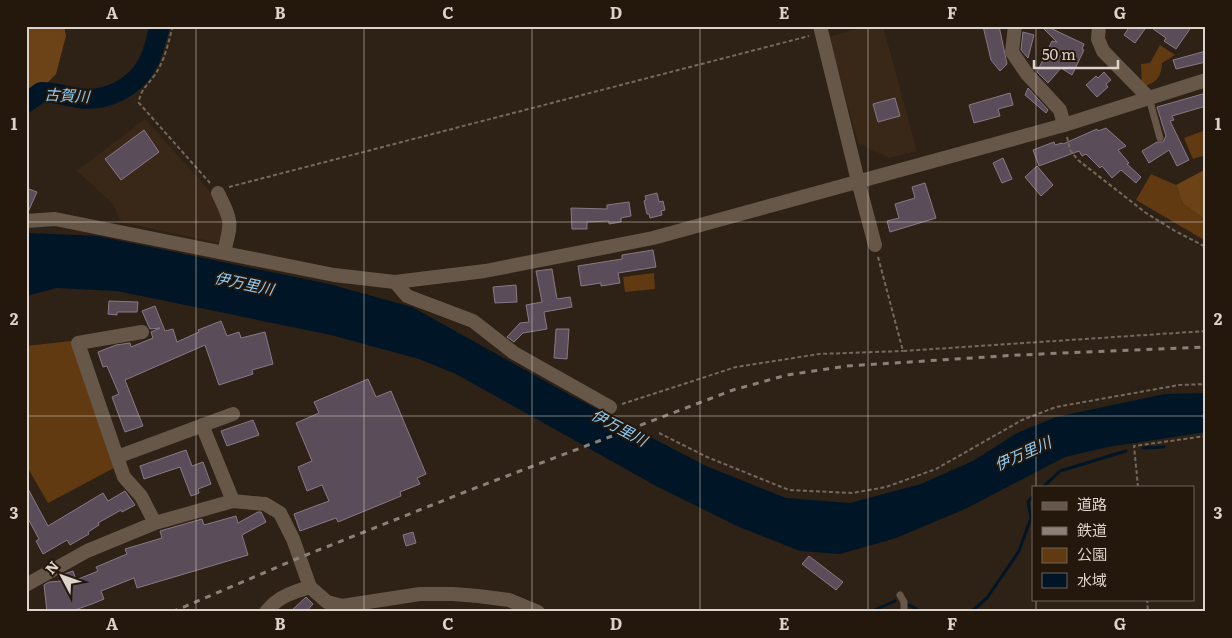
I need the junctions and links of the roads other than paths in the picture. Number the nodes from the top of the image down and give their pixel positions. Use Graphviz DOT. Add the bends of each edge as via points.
graph roads {
  1 [pos="1015,26"];
  2 [pos="1099,26"];
  3 [pos="821,30"];
  4 [pos="1206,80"];
  5 [pos="1148,98"];
  6 [pos="1064,125"];
  7 [pos="1160,138"];
  8 [pos="858,181"];
  9 [pos="218,193"];
  10 [pos="26,221"];
  11 [pos="875,246"];
  12 [pos="224,252"];
  13 [pos="395,282"];
  14 [pos="142,332"];
  15 [pos="610,407"];
  16 [pos="233,414"];
  17 [pos="202,425"];
  18 [pos="117,457"];
  19 [pos="234,501"];
  20 [pos="155,523"];
  21 [pos="26,585"];
  22 [pos="310,587"];
  23 [pos="900,594"];
  24 [pos="324,607"];
  25 [pos="266,612"];
  26 [pos="538,612"];
  27 [pos="904,612"];
  1 -- 6 [label="street" via="1012,52 1026,74 1060,110"];
  2 -- 5 [label="street" via="1098,39 1103,50"];
  3 -- 8 [label="street"];
  4 -- 5 [label="street"];
  5 -- 6 [label="street"];
  5 -- 7 [label="lane"];
  6 -- 8 [label="street"];
  8 -- 11 [label="street"];
  8 -- 13 [label="street" via="653,238 485,271"];
  9 -- 12 [label="street" via="231,226"];
  10 -- 12 [label="street" via="55,219"];
  12 -- 13 [label="street" via="334,275"];
  13 -- 15 [label="street" via="408,296 473,321 514,353"];
  14 -- 18 [label="street" via="78,343"];
  16 -- 17 [label="street"];
  17 -- 18 [label="street"];
  17 -- 19 [label="street"];
  18 -- 20 [label="street" via="124,477 141,496"];
  19 -- 20 [label="street"];
  19 -- 22 [label="street" via="266,504 280,513"];
  20 -- 21 [label="street" via="87,551"];
  22 -- 24 [label="street"];
  22 -- 25 [label="street" via="288,594"];
  23 -- 27 [label="lane"];
  24 -- 26 [label="street" via="420,594 453,594 509,600"];
}
